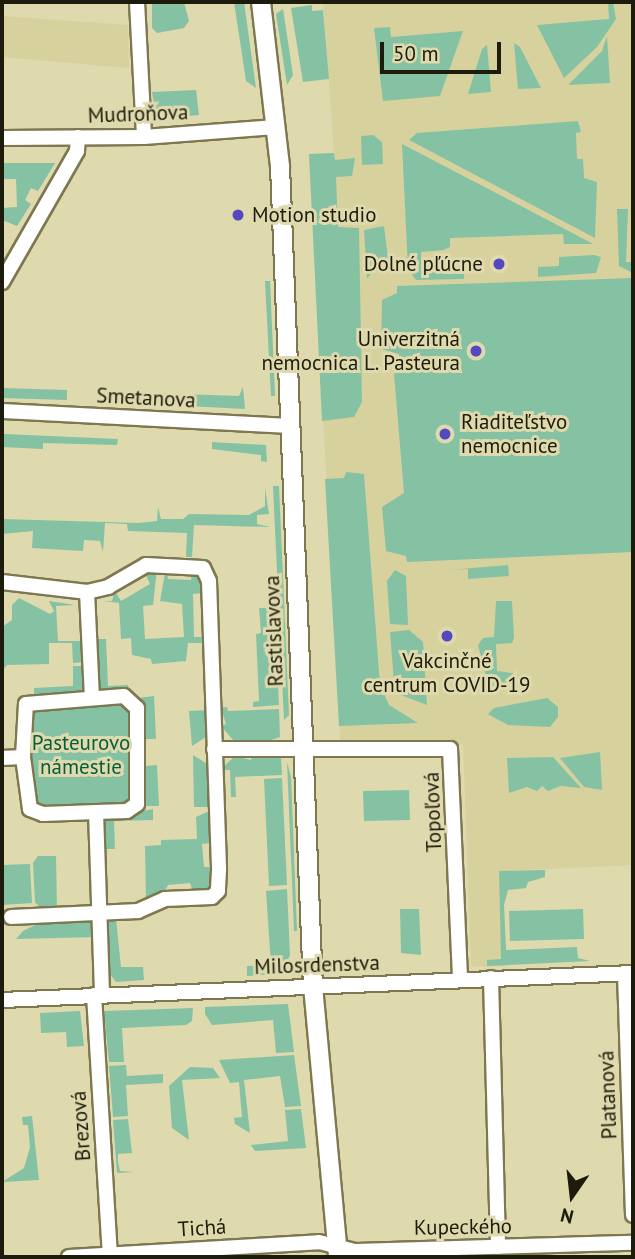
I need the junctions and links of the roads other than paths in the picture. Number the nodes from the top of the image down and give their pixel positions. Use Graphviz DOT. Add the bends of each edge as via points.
graph roads {
  1 [pos="137,2"];
  2 [pos="261,2"];
  3 [pos="276,127"];
  4 [pos="144,136"];
  5 [pos="78,137"];
  6 [pos="2,138"];
  7 [pos="2,282"];
  8 [pos="2,411"];
  9 [pos="288,426"];
  10 [pos="2,582"];
  11 [pos="87,592"];
  12 [pos="92,697"];
  13 [pos="302,749"];
  14 [pos="214,750"];
  15 [pos="23,757"];
  16 [pos="2,758"];
  17 [pos="96,812"];
  18 [pos="100,913"];
  19 [pos="11,918"];
  20 [pos="629,974"];
  21 [pos="491,978"];
  22 [pos="460,980"];
  23 [pos="313,986"];
  24 [pos="98,995"];
  25 [pos="2,1000"];
  26 [pos="633,1214"];
  27 [pos="633,1243"];
  28 [pos="498,1247"];
  29 [pos="338,1252"];
  30 [pos="110,1255"];
  31 [pos="69,1257"];
  1 -- 4 [label="street"];
  2 -- 3 [label="street, Rastislavova"];
  3 -- 4 [label="street, Mudroňova"];
  3 -- 9 [label="street, Rastislavova"];
  4 -- 5 [label="street, Mudroňova"];
  5 -- 6 [label="street, Mudroňova"];
  5 -- 7 [label="street" via="77,151"];
  8 -- 9 [label="street, Smetanova"];
  9 -- 13 [label="street, Rastislavova"];
  10 -- 11 [label="street"];
  11 -- 12 [label="street"];
  11 -- 14 [label="street" via="108,587 146,565 203,568 209,581"];
  12 -- 15 [label="street" via="26,704"];
  12 -- 17 [label="street" via="124,696 134,703 140,798 127,811"];
  13 -- 14 [label="street"];
  13 -- 22 [label="street, Topoľová" via="450,749"];
  13 -- 23 [label="street, Rastislavova"];
  14 -- 18 [label="street" via="216,895 165,899 138,911"];
  15 -- 16 [label="street"];
  15 -- 17 [label="street" via="30,809 43,814"];
  17 -- 18 [label="street"];
  18 -- 19 [label="street"];
  18 -- 24 [label="street"];
  20 -- 21 [label="street, Milosrdenstva"];
  20 -- 26 [label="street, Platanová"];
  21 -- 22 [label="street, Milosrdenstva"];
  21 -- 28 [label="street"];
  22 -- 23 [label="street, Milosrdenstva"];
  23 -- 24 [label="street, Milosrdenstva"];
  23 -- 29 [label="street, Rastislavova"];
  24 -- 25 [label="street, Milosrdenstva"];
  24 -- 30 [label="street, Brezová"];
  27 -- 28 [label="street, Kupeckého"];
  28 -- 29 [label="street, Kupeckého"];
  29 -- 30 [label="street, Tichá" via="319,1242"];
  30 -- 31 [label="street, Tichá"];
}
